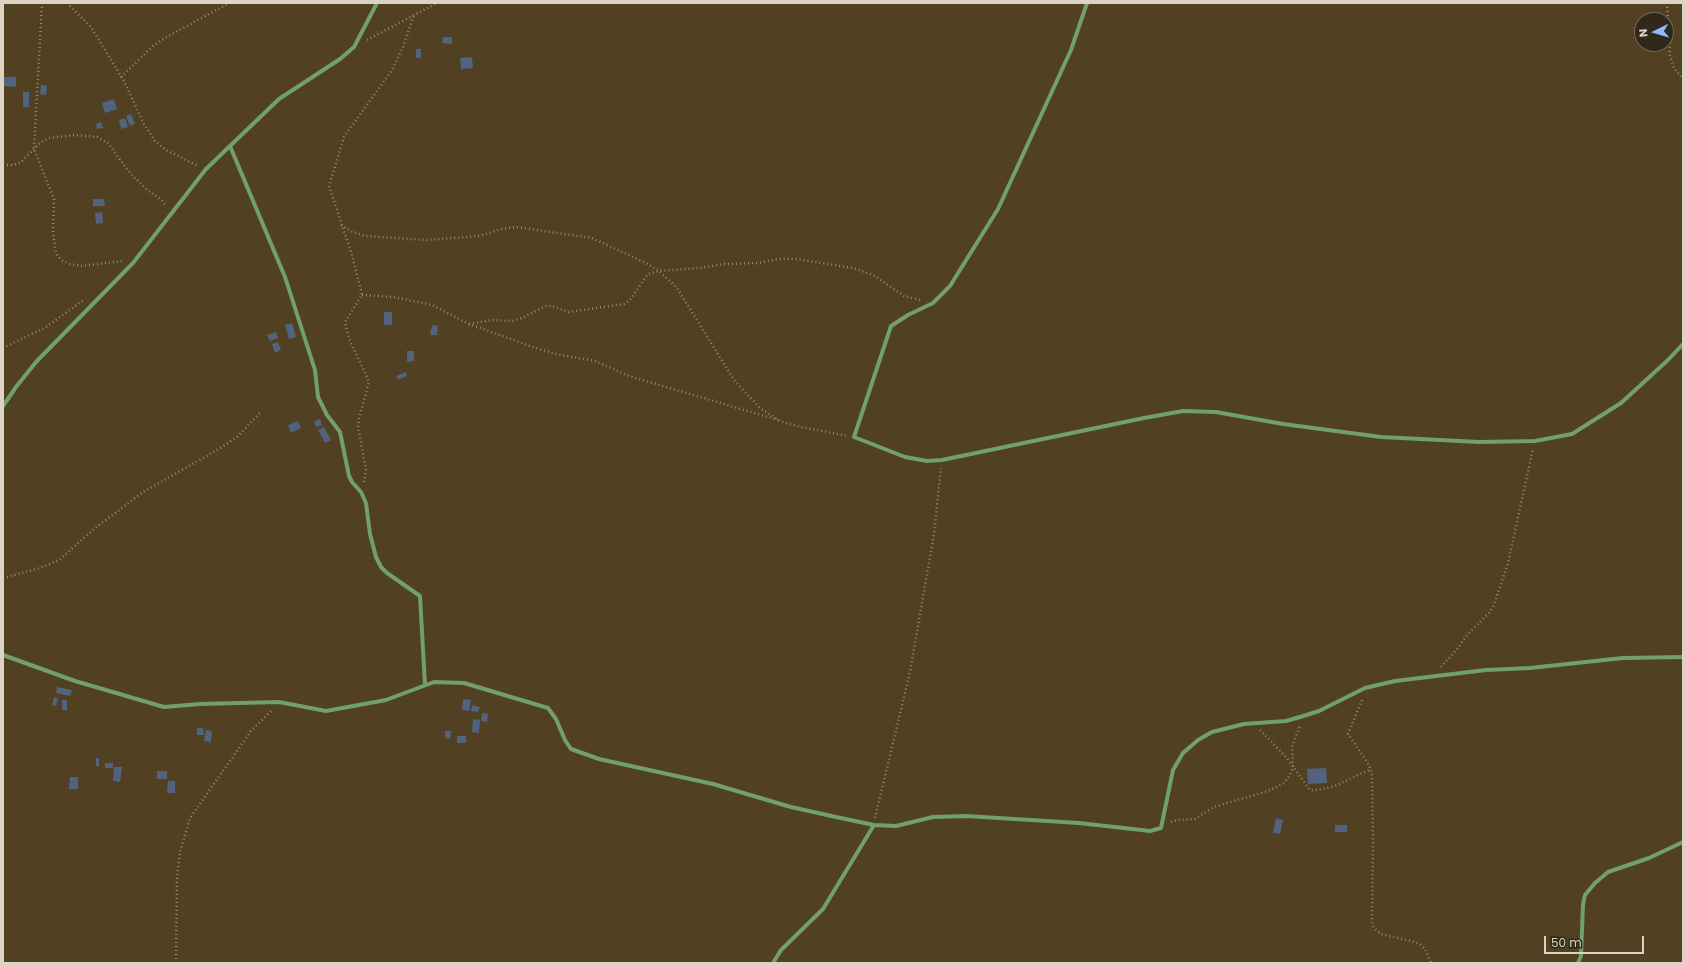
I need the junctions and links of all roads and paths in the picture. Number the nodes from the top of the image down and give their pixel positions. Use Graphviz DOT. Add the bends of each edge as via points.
graph roads {
  1 [pos="42,3"];
  2 [pos="67,3"];
  3 [pos="229,3"];
  4 [pos="377,3"];
  5 [pos="437,3"];
  6 [pos="1087,3"];
  7 [pos="1667,3"];
  8 [pos="414,15"];
  9 [pos="354,47"];
  10 [pos="121,77"];
  11 [pos="1683,80"];
  12 [pos="230,146"];
  13 [pos="34,149"];
  14 [pos="3,165"];
  15 [pos="206,169"];
  16 [pos="169,217"];
  17 [pos="341,225"];
  18 [pos="136,260"];
  19 [pos="659,271"];
  20 [pos="362,294"];
  21 [pos="90,295"];
  22 [pos="933,303"];
  23 [pos="469,324"];
  24 [pos="1683,344"];
  25 [pos="3,348"];
  26 [pos="3,406"];
  27 [pos="260,413"];
  28 [pos="780,421"];
  29 [pos="854,437"];
  30 [pos="1535,441"];
  31 [pos="942,460"];
  32 [pos="361,492"];
  33 [pos="3,578"];
  34 [pos="3,655"];
  35 [pos="1683,657"];
  36 [pos="1431,677"];
  37 [pos="425,685"];
  38 [pos="1365,688"];
  39 [pos="279,702"];
  40 [pos="1307,715"];
  41 [pos="1252,723"];
  42 [pos="1292,767"];
  43 [pos="1371,769"];
  44 [pos="874,825"];
  45 [pos="1161,828"];
  46 [pos="1683,842"];
  47 [pos="176,963"];
  48 [pos="773,963"];
  49 [pos="1430,963"];
  50 [pos="1578,963"];
  1 -- 13 [label="path"];
  2 -- 10 [label="path" via="91,27"];
  3 -- 10 [label="path" via="153,46"];
  4 -- 9 [label="street"];
  5 -- 8 [label="path"];
  6 -- 22 [label="street" via="1071,50 998,209 950,286"];
  7 -- 11 [label="path" via="1670,56 1674,68"];
  8 -- 9 [label="path"];
  8 -- 17 [label="path" via="404,48 392,70 344,137 329,186"];
  9 -- 12 [label="street" via="280,99"];
  10 -- 15 [label="path" via="155,141 166,150"];
  12 -- 15 [label="street"];
  12 -- 32 [label="street" via="285,277 315,370 318,397 340,432 349,476"];
  13 -- 14 [label="path" via="20,162"];
  13 -- 16 [label="path" via="49,138 75,135 97,137 108,143 130,173 147,190 162,200"];
  13 -- 18 [label="path" via="54,199 54,244 61,260 81,266"];
  15 -- 16 [label="street"];
  16 -- 18 [label="street"];
  17 -- 19 [label="path" via="365,236 427,240 479,236 516,227 592,238"];
  17 -- 20 [label="path"];
  18 -- 26 [label="street" via="36,362"];
  19 -- 22 [label="path" via="796,259 866,272 904,296"];
  19 -- 23 [label="path" via="648,274 630,300 624,304 569,312 546,306 513,321 493,320"];
  19 -- 28 [label="path" via="677,288 734,380 760,408"];
  20 -- 23 [label="path" via="394,297 432,305"];
  20 -- 32 [label="path" via="345,322 349,339 368,382 358,427 366,470"];
  21 -- 25 [label="path" via="46,327"];
  22 -- 29 [label="street" via="892,326"];
  23 -- 28 [label="path" via="533,347 595,361 629,376"];
  24 -- 30 [label="street" via="1621,403 1572,434"];
  27 -- 33 [label="path" via="237,437 143,492 94,529 59,560"];
  28 -- 29 [label="path"];
  29 -- 31 [label="street" via="905,457 927,461"];
  30 -- 31 [label="street" via="1480,442 1381,437 1216,412 1183,411"];
  30 -- 36 [label="path" via="1508,563 1494,605 1450,659"];
  31 -- 44 [label="path" via="934,534 910,672"];
  32 -- 37 [label="street" via="366,503 376,557 381,567 420,596"];
  34 -- 39 [label="street" via="75,681 164,707"];
  35 -- 36 [label="street" via="1623,658"];
  36 -- 38 [label="street"];
  37 -- 39 [label="street" via="386,700 326,711"];
  37 -- 44 [label="street" via="434,682 464,683 548,708 571,749 599,759 713,784 791,807"];
  38 -- 40 [label="street"];
  38 -- 43 [label="path" via="1348,734"];
  39 -- 47 [label="path" via="252,731 190,818 180,852 177,876"];
  40 -- 41 [label="street" via="1286,721"];
  40 -- 42 [label="path" via="1298,729 1292,747"];
  41 -- 42 [label="path" via="1272,742"];
  41 -- 45 [label="street" via="1212,732 1183,753 1173,770"];
  42 -- 43 [label="path" via="1307,787 1313,790 1335,786"];
  42 -- 45 [label="path" via="1290,775 1277,788 1224,803 1195,819 1177,820"];
  43 -- 49 [label="path" via="1372,924 1381,934 1422,945"];
  44 -- 45 [label="street" via="896,826 933,817 966,816 1150,831"];
  44 -- 48 [label="street" via="823,909 781,950"];
  46 -- 50 [label="street" via="1649,858 1608,872 1594,883 1583,904 1581,956"];
}
